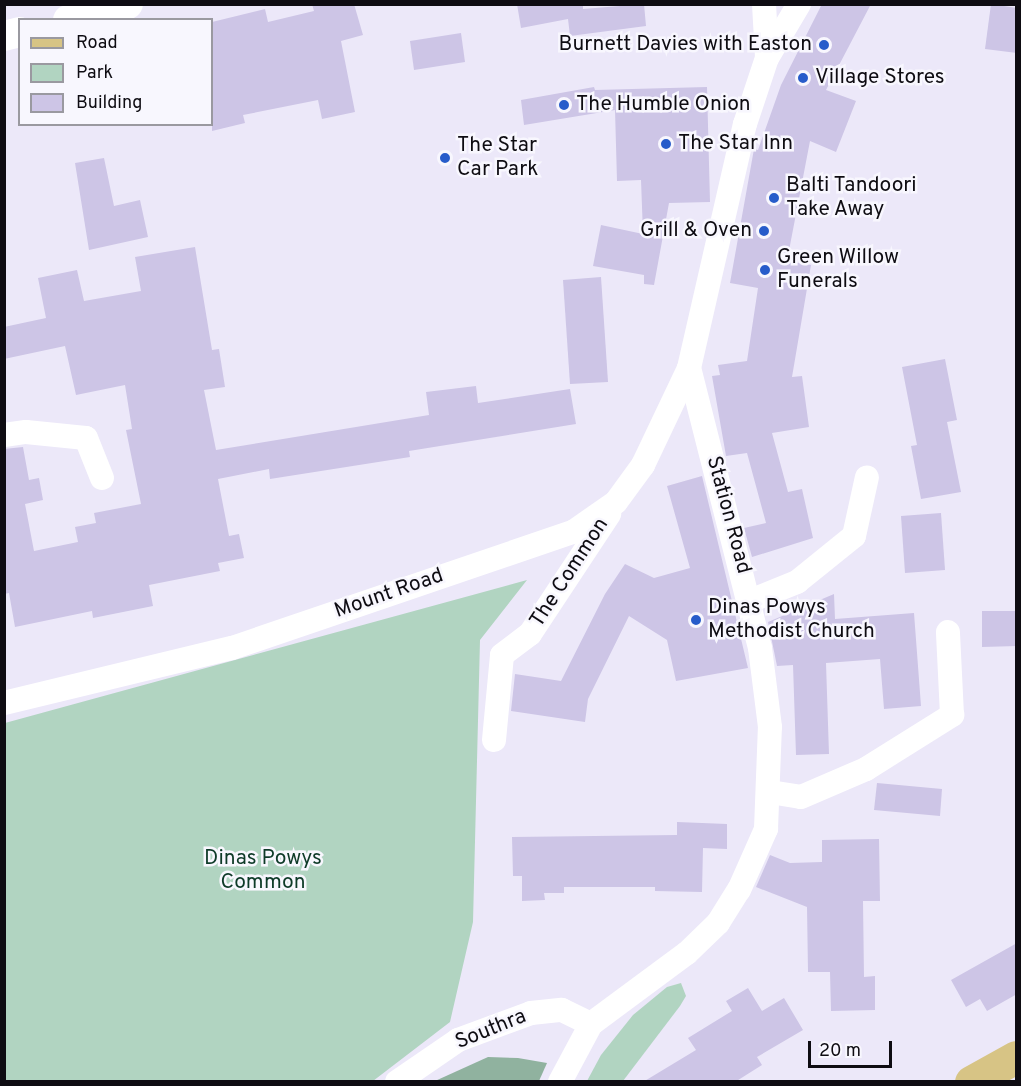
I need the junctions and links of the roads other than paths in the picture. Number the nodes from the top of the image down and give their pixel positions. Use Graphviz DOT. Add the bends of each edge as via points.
graph roads {
  1 [pos="128,4"];
  2 [pos="764,4"];
  3 [pos="799,4"];
  4 [pos="76,18"];
  5 [pos="767,58"];
  6 [pos="688,368"];
  7 [pos="4,435"];
  8 [pos="867,477"];
  9 [pos="102,478"];
  10 [pos="616,502"];
  11 [pos="750,601"];
  12 [pos="948,632"];
  13 [pos="4,703"];
  14 [pos="494,740"];
  15 [pos="770,792"];
  16 [pos="591,1024"];
  17 [pos="1017,1057"];
  18 [pos="397,1082"];
  19 [pos="560,1082"];
  20 [pos="971,1082"];
  1 -- 4 [label="street"];
  2 -- 5 [label="street, Station Road"];
  3 -- 5 [label="street, Station Road"];
  5 -- 6 [label="street, Station Road" via="745,124"];
  6 -- 10 [label="street, Mount Road" via="643,465"];
  6 -- 11 [label="street, Station Road"];
  7 -- 9 [label="street" via="26,432 86,438"];
  8 -- 11 [label="street" via="854,536 797,582"];
  10 -- 13 [label="street, Mount Road" via="573,532 232,648"];
  10 -- 14 [label="street, The Common" via="530,634 502,655"];
  11 -- 15 [label="street, Station Road" via="770,727"];
  12 -- 15 [label="street" via="952,715 855,774 801,797"];
  15 -- 16 [label="street, Station Road" via="765,829 739,890 718,923 687,953"];
  16 -- 18 [label="street, Southra" via="562,1010 531,1013 458,1040"];
  16 -- 19 [label="street, Station Road"];
  17 -- 20 [label="main road"];
}
